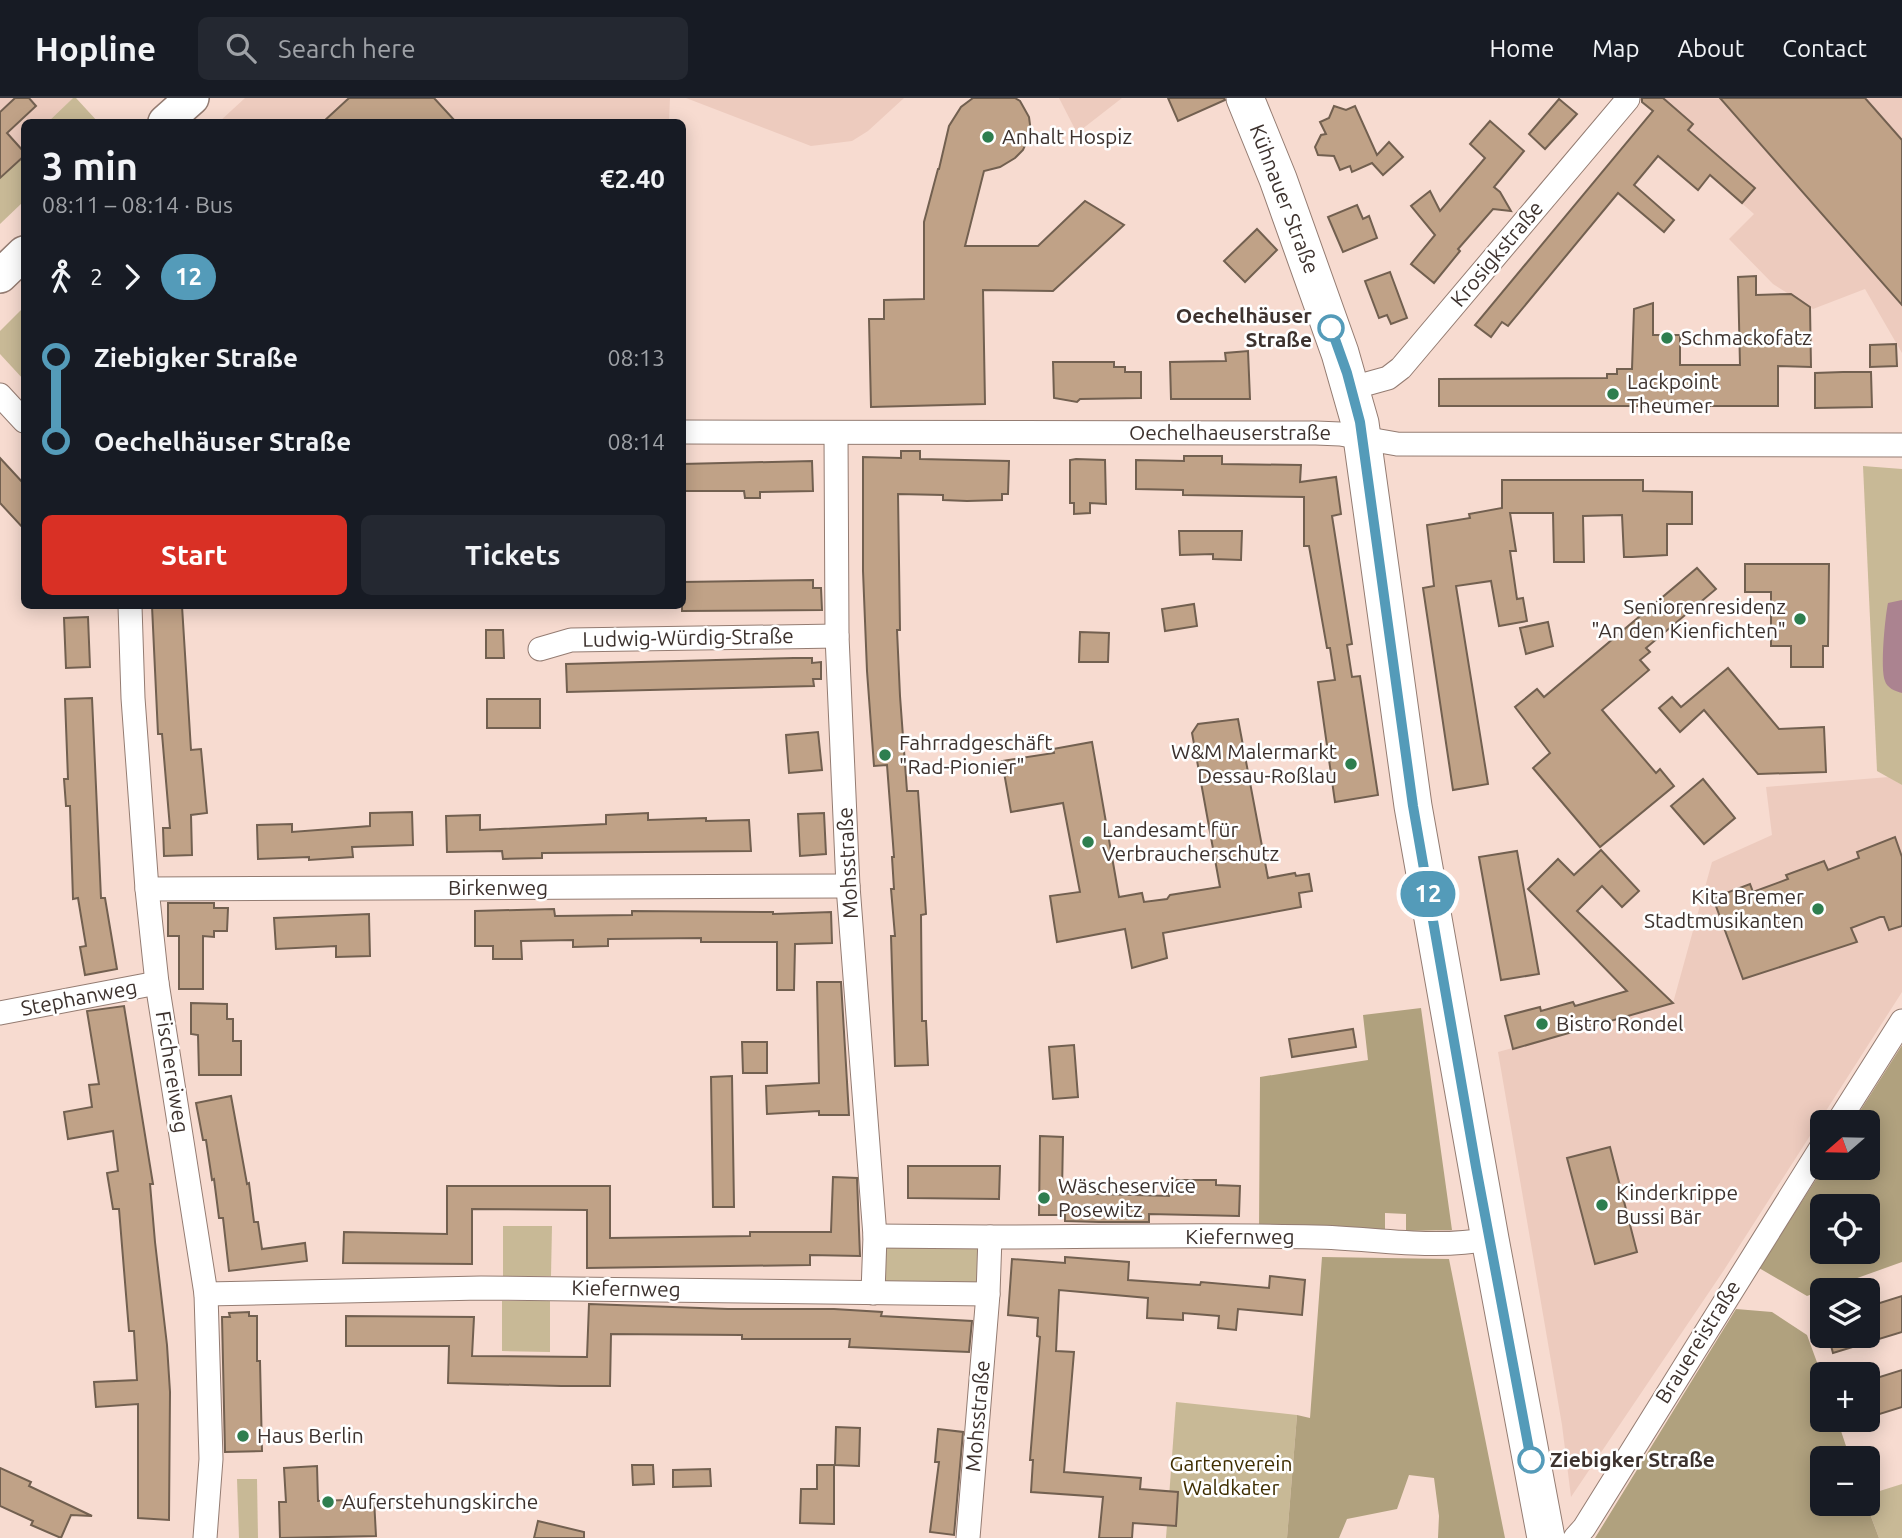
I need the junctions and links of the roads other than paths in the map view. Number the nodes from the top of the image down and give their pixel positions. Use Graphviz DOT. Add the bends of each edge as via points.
graph roads {
  1 [pos="192,98"];
  2 [pos="1245,98"];
  3 [pos="1628,99"];
  4 [pos="168,119"];
  5 [pos="21,256"];
  6 [pos="0,276"];
  7 [pos="1352,388"];
  8 [pos="0,395"];
  9 [pos="21,418"];
  10 [pos="686,432"];
  11 [pos="836,433"];
  12 [pos="1362,437"];
  13 [pos="1902,445"];
  14 [pos="130,609"];
  15 [pos="837,636"];
  16 [pos="540,649"];
  17 [pos="848,886"];
  18 [pos="147,889"];
  19 [pos="158,983"];
  20 [pos="0,1013"];
  21 [pos="1902,1021"];
  22 [pos="1846,1110"];
  23 [pos="1810,1165"];
  24 [pos="875,1236"];
  25 [pos="990,1237"];
  26 [pos="1490,1239"];
  27 [pos="873,1293"];
  28 [pos="206,1294"];
  29 [pos="989,1294"];
  30 [pos="205,1538"];
  31 [pos="968,1538"];
  32 [pos="1546,1538"];
  33 [pos="1575,1538"];
  1 -- 4 [label="street"];
  2 -- 7 [label="main road, Kühnauer Straße"];
  3 -- 7 [label="street, Krosigkstraße" via="1401,368 1388,378"];
  5 -- 6 [label="street"];
  7 -- 12 [label="main road, Kühnauer Straße"];
  8 -- 9 [label="street"];
  10 -- 11 [label="street, Oechelhaeuserstraße"];
  11 -- 12 [label="street, Oechelhaeuserstraße" via="1308,432"];
  11 -- 15 [label="street, Mohsstraße"];
  12 -- 13 [label="street, Oechelhaeuserstraße" via="1397,444"];
  12 -- 26 [label="main road, Kühnauer Straße" via="1413,806"];
  14 -- 18 [label="street, Fischereiweg"];
  15 -- 16 [label="street, Ludwig-Würdig-Straße" via="571,640"];
  15 -- 17 [label="street, Mohsstraße"];
  17 -- 18 [label="street, Birkenweg"];
  17 -- 24 [label="street, Mohsstraße"];
  18 -- 19 [label="street, Fischereiweg"];
  19 -- 20 [label="street, Stephanweg"];
  19 -- 28 [label="street, Fischereiweg"];
  21 -- 22 [label="street"];
  23 -- 33 [label="street, Brauereistraße"];
  24 -- 25 [label="street, Kiefernweg"];
  24 -- 27 [label="street, Mohsstraße"];
  25 -- 26 [label="street, Kiefernweg" via="1316,1237 1447,1244"];
  25 -- 29 [label="street"];
  26 -- 32 [label="main road, Kühnauer Straße"];
  27 -- 28 [label="street, Kiefernweg" via="481,1288"];
  27 -- 29 [label="street, Kiefernweg"];
  28 -- 30 [label="street, Fischereiweg" via="211,1459"];
  29 -- 31 [label="street, Mohsstraße"];
}
